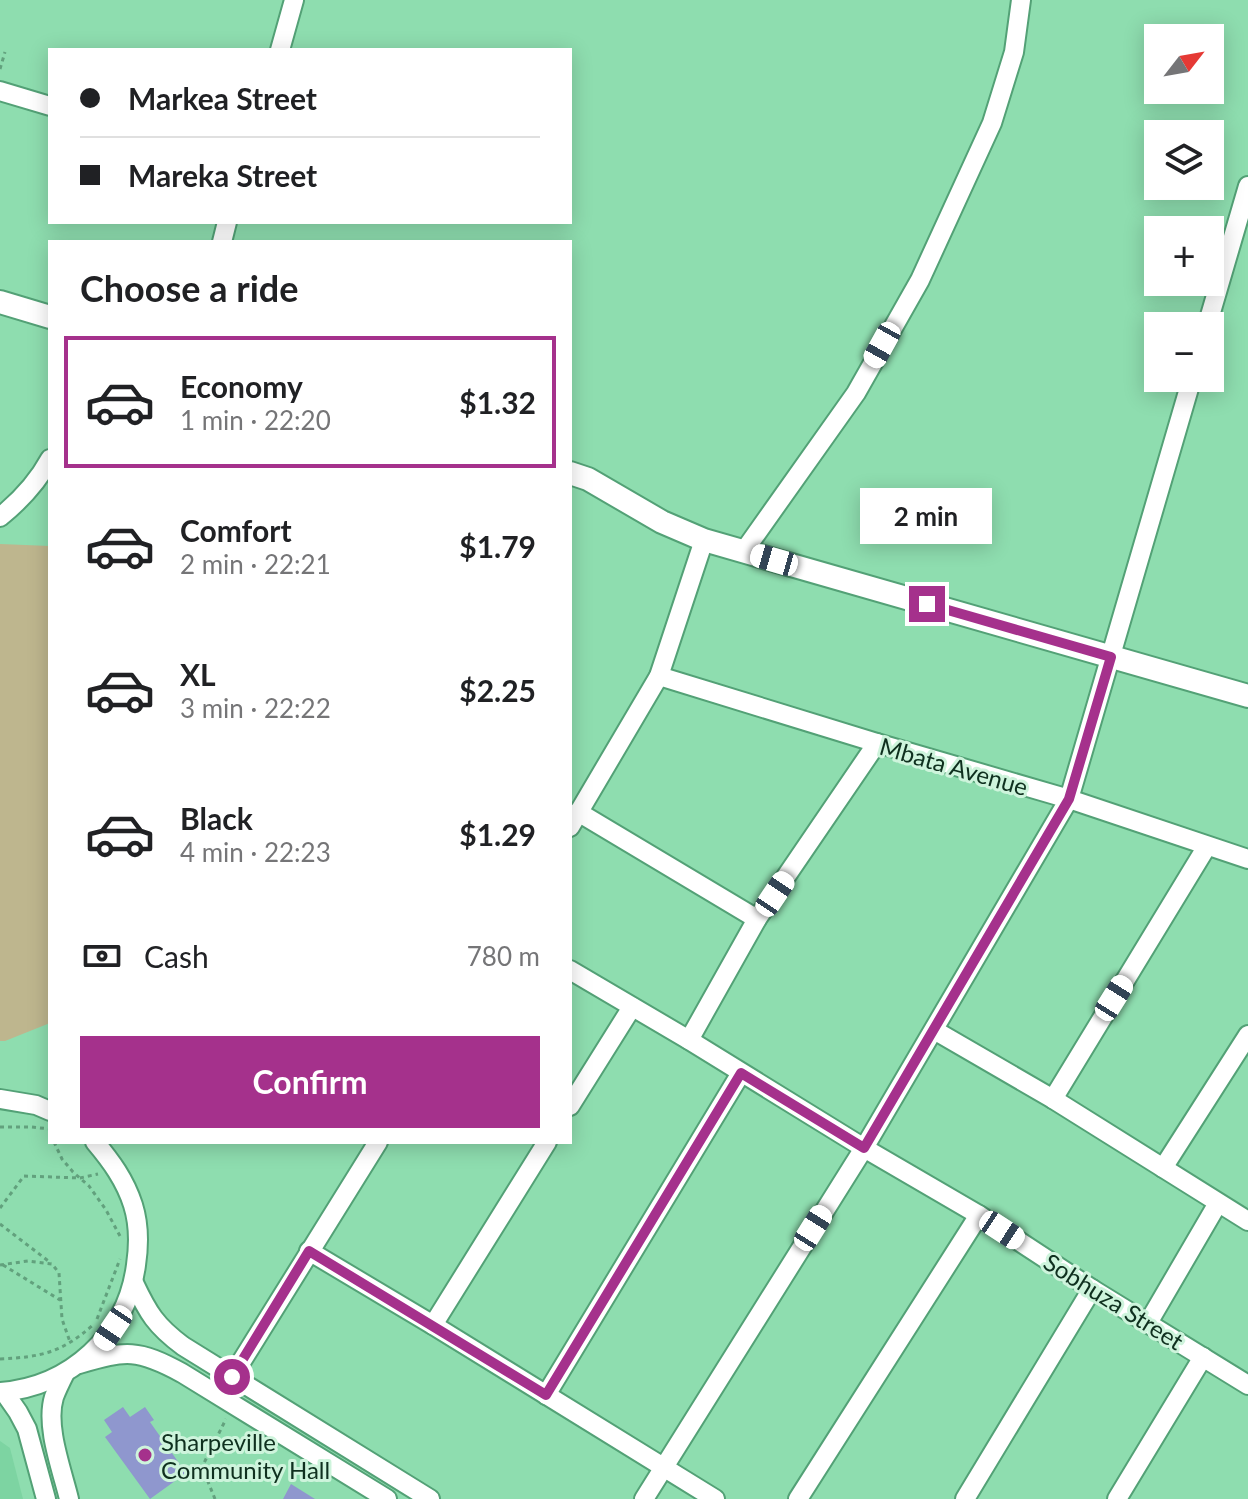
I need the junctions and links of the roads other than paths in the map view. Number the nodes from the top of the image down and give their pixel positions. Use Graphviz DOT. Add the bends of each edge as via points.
graph roads {
  1 [pos="294,0"];
  2 [pos="1021,0"];
  3 [pos="281,48"];
  4 [pos="0,91"];
  5 [pos="48,105"];
  6 [pos="1248,186"];
  7 [pos="0,302"];
  8 [pos="1211,312"];
  9 [pos="48,316"];
  10 [pos="1188,392"];
  11 [pos="48,463"];
  12 [pos="572,474"];
  13 [pos="0,517"];
  14 [pos="704,540"];
  15 [pos="744,551"];
  16 [pos="1111,657"];
  17 [pos="659,676"];
  18 [pos="1248,696"];
  19 [pos="877,743"];
  20 [pos="1069,799"];
  21 [pos="574,819"];
  22 [pos="1207,846"];
  23 [pos="1248,859"];
  24 [pos="757,919"];
  25 [pos="572,971"];
  26 [pos="632,1007"];
  27 [pos="934,1030"];
  28 [pos="1248,1035"];
  29 [pos="689,1040"];
  30 [pos="741,1073"];
  31 [pos="0,1099"];
  32 [pos="1053,1099"];
  33 [pos="572,1103"];
  34 [pos="48,1110"];
  35 [pos="97,1144"];
  36 [pos="377,1144"];
  37 [pos="546,1144"];
  38 [pos="864,1148"];
  39 [pos="1163,1168"];
  40 [pos="1218,1203"];
  41 [pos="979,1215"];
  42 [pos="1248,1221"];
  43 [pos="309,1251"];
  44 [pos="134,1283"];
  45 [pos="1092,1289"];
  46 [pos="1148,1323"];
  47 [pos="433,1325"];
  48 [pos="1203,1357"];
  49 [pos="72,1368"];
  50 [pos="232,1377"];
  51 [pos="1248,1385"];
  52 [pos="2,1392"];
  53 [pos="546,1395"];
  54 [pos="221,1396"];
  55 [pos="663,1468"];
  56 [pos="46,1499"];
  57 [pos="69,1499"];
  58 [pos="387,1499"];
  59 [pos="430,1499"];
  60 [pos="644,1499"];
  61 [pos="715,1499"];
  62 [pos="798,1499"];
  63 [pos="965,1499"];
  64 [pos="1117,1499"];
  1 -- 3 [label="street"];
  2 -- 15 [label="street" via="1014,52 992,123 920,280 856,393"];
  4 -- 5 [label="street"];
  6 -- 8 [label="street"];
  7 -- 9 [label="main road"];
  10 -- 16 [label="street"];
  11 -- 13 [label="street" via="38,481"];
  12 -- 14 [label="main road"];
  14 -- 15 [label="main road"];
  14 -- 17 [label="street"];
  15 -- 16 [label="main road"];
  16 -- 18 [label="main road"];
  16 -- 20 [label="street"];
  17 -- 19 [label="street, Mbata Avenue"];
  17 -- 21 [label="street"];
  19 -- 20 [label="street, Mbata Avenue"];
  19 -- 24 [label="street"];
  20 -- 22 [label="street, Mbata Avenue"];
  20 -- 27 [label="street"];
  21 -- 24 [label="street"];
  22 -- 23 [label="street, Mbata Avenue"];
  22 -- 32 [label="street"];
  24 -- 29 [label="street"];
  25 -- 26 [label="street, Sobhuza Street"];
  26 -- 29 [label="street, Sobhuza Street"];
  26 -- 33 [label="street"];
  27 -- 32 [label="street"];
  27 -- 38 [label="street"];
  28 -- 39 [label="street"];
  29 -- 30 [label="street, Sobhuza Street"];
  30 -- 38 [label="street, Sobhuza Street"];
  30 -- 53 [label="street"];
  31 -- 34 [label="street"];
  32 -- 39 [label="street"];
  35 -- 44 [label="street" via="118,1170 133,1205 139,1244"];
  36 -- 43 [label="street"];
  37 -- 47 [label="street"];
  38 -- 41 [label="street, Sobhuza Street"];
  38 -- 55 [label="street"];
  39 -- 40 [label="street"];
  40 -- 42 [label="street"];
  40 -- 46 [label="street"];
  41 -- 45 [label="street, Sobhuza Street"];
  41 -- 62 [label="street"];
  43 -- 47 [label="street"];
  43 -- 50 [label="street"];
  44 -- 49 [label="street" via="104,1341"];
  44 -- 50 [label="street" via="164,1331"];
  45 -- 46 [label="street, Sobhuza Street"];
  45 -- 63 [label="street"];
  46 -- 48 [label="street, Sobhuza Street"];
  47 -- 53 [label="street"];
  48 -- 51 [label="street, Sobhuza Street"];
  48 -- 64 [label="street"];
  49 -- 52 [label="street" via="35,1386"];
  49 -- 54 [label="street" via="130,1353 153,1358"];
  49 -- 57 [label="street" via="52,1409"];
  50 -- 54 [label="street"];
  50 -- 59 [label="street"];
  52 -- 56 [label="street" via="27,1429"];
  53 -- 55 [label="street"];
  54 -- 58 [label="street"];
  55 -- 60 [label="street"];
  55 -- 61 [label="street"];
}
